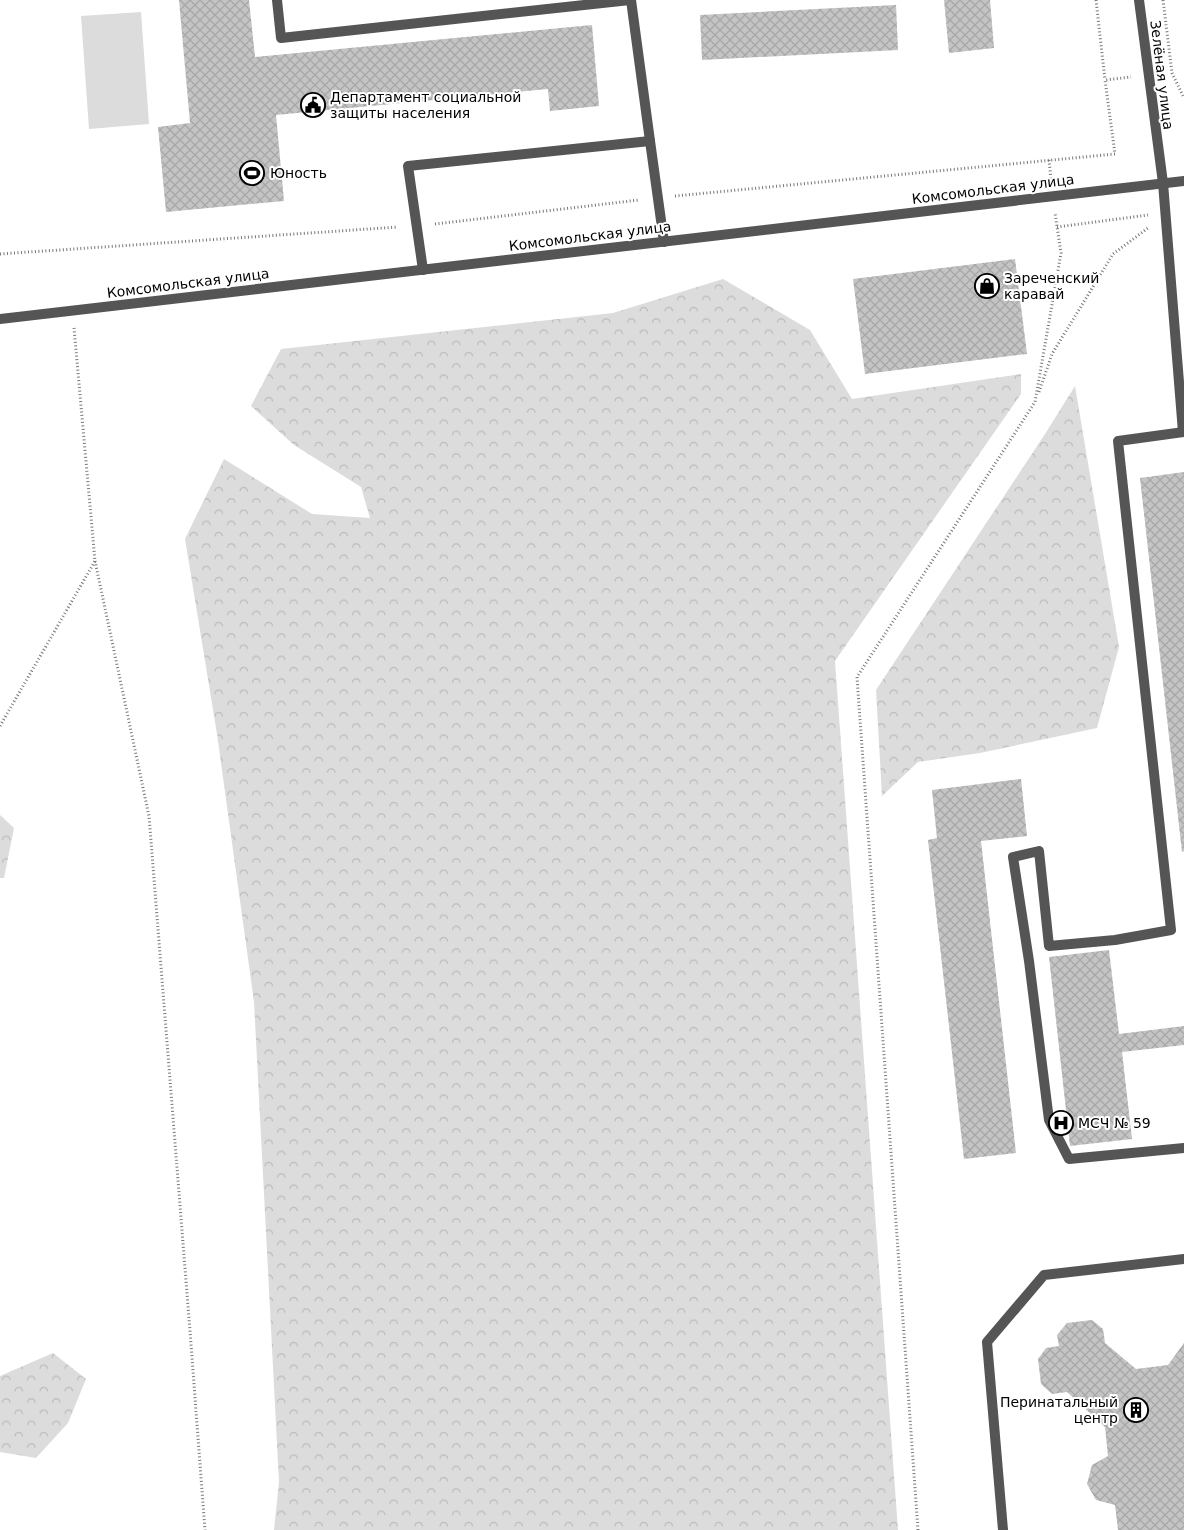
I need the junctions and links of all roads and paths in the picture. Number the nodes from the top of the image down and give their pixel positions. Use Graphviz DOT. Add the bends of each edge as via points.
graph roads {
  1 [pos="277,0"];
  2 [pos="630,0"];
  3 [pos="1096,0"];
  4 [pos="1139,0"];
  5 [pos="1164,0"];
  6 [pos="1172,72"];
  7 [pos="1149,75"];
  8 [pos="1105,80"];
  9 [pos="1184,98"];
  10 [pos="650,141"];
  11 [pos="1049,160"];
  12 [pos="1184,181"];
  13 [pos="1163,183"];
  14 [pos="1053,196"];
  15 [pos="658,198"];
  16 [pos="1165,213"];
  17 [pos="416,226"];
  18 [pos="1057,227"];
  19 [pos="664,242"];
  20 [pos="0,254"];
  21 [pos="422,270"];
  22 [pos="72,310"];
  23 [pos="0,319"];
  24 [pos="1182,380"];
  25 [pos="1035,402"];
  26 [pos="1184,432"];
  27 [pos="95,561"];
  28 [pos="0,726"];
  29 [pos="1184,1148"];
  30 [pos="1184,1259"];
  31 [pos="205,1530"];
  32 [pos="918,1530"];
  33 [pos="1003,1530"];
  1 -- 2 [label="street" via="281,38"];
  2 -- 10 [label="street"];
  3 -- 8 [label="path"];
  4 -- 7 [label="street, Зелёная улица"];
  5 -- 6 [label="path"];
  6 -- 7 [label="path"];
  6 -- 9 [label="path"];
  7 -- 8 [label="path"];
  7 -- 13 [label="street, Зелёная улица"];
  8 -- 11 [label="path" via="1115,154"];
  10 -- 15 [label="street"];
  10 -- 17 [label="street" via="408,166"];
  11 -- 14 [label="path"];
  11 -- 15 [label="path"];
  12 -- 13 [label="street, Комсомольская улица"];
  13 -- 14 [label="street, Комсомольская улица"];
  13 -- 16 [label="street, Зелёная улица"];
  14 -- 18 [label="path"];
  14 -- 19 [label="street, Комсомольская улица"];
  15 -- 17 [label="path"];
  15 -- 19 [label="street"];
  16 -- 18 [label="path"];
  16 -- 24 [label="street, Зелёная улица"];
  16 -- 25 [label="path" via="1113,254 1052,354"];
  17 -- 20 [label="path"];
  17 -- 21 [label="street"];
  18 -- 25 [label="path" via="1061,253"];
  19 -- 21 [label="street, Комсомольская улица"];
  21 -- 22 [label="street, Комсомольская улица"];
  22 -- 23 [label="street, Комсомольская улица"];
  22 -- 27 [label="path"];
  24 -- 26 [label="street, Зелёная улица"];
  25 -- 32 [label="path" via="857,677"];
  26 -- 29 [label="street" via="1118,441 1171,930 1116,940 1049,946 1039,851 1013,856 1048,1120 1070,1159"];
  27 -- 28 [label="path"];
  27 -- 31 [label="path" via="149,816"];
  30 -- 33 [label="street" via="1044,1275 987,1342"];
}
